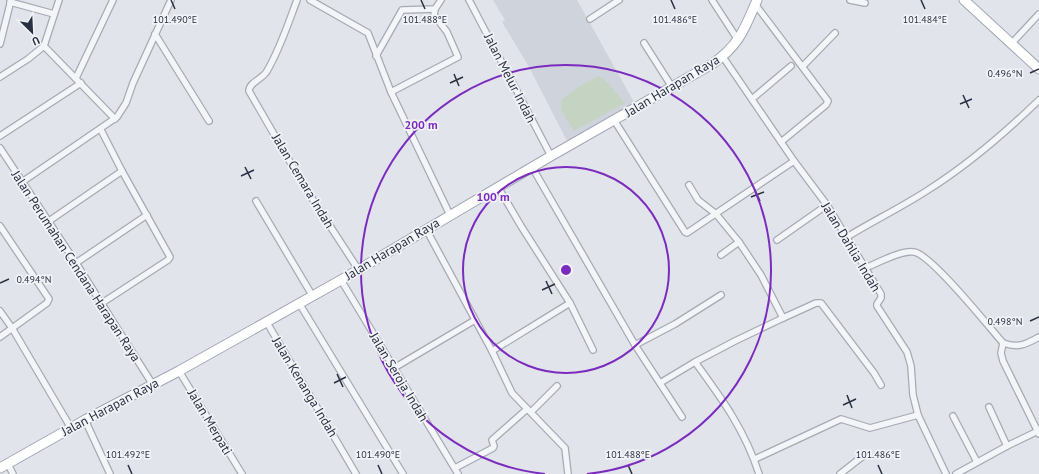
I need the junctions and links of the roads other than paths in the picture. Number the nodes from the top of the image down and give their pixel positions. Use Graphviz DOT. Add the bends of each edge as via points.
graph roads {
  1 [pos="59,0"];
  2 [pos="114,0"];
  3 [pos="171,0"];
  4 [pos="297,0"];
  5 [pos="310,0"];
  6 [pos="441,0"];
  7 [pos="469,0"];
  8 [pos="619,0"];
  9 [pos="712,0"];
  10 [pos="850,0"];
  11 [pos="964,0"];
  12 [pos="10,1"];
  13 [pos="756,2"];
  14 [pos="865,3"];
  15 [pos="436,9"];
  16 [pos="54,14"];
  17 [pos="1039,14"];
  18 [pos="590,19"];
  19 [pos="835,33"];
  20 [pos="156,34"];
  21 [pos="738,40"];
  22 [pos="644,43"];
  23 [pos="1012,43"];
  24 [pos="0,44"];
  25 [pos="44,46"];
  26 [pos="376,56"];
  27 [pos="722,57"];
  28 [pos="791,66"];
  29 [pos="803,66"];
  30 [pos="1038,66"];
  31 [pos="0,77"];
  32 [pos="78,81"];
  33 [pos="672,87"];
  34 [pos="391,92"];
  35 [pos="752,99"];
  36 [pos="1039,100"];
  37 [pos="115,119"];
  38 [pos="614,120"];
  39 [pos="209,121"];
  40 [pos="101,130"];
  41 [pos="0,136"];
  42 [pos="781,142"];
  43 [pos="0,148"];
  44 [pos="551,156"];
  45 [pos="794,161"];
  46 [pos="532,167"];
  47 [pos="122,171"];
  48 [pos="22,182"];
  49 [pos="689,185"];
  50 [pos="498,187"];
  51 [pos="256,201"];
  52 [pos="827,205"];
  53 [pos="716,214"];
  54 [pos="147,215"];
  55 [pos="450,215"];
  56 [pos="49,221"];
  57 [pos="0,226"];
  58 [pos="426,229"];
  59 [pos="847,237"];
  60 [pos="777,240"];
  61 [pos="739,242"];
  62 [pos="721,255"];
  63 [pos="76,262"];
  64 [pos="866,268"];
  65 [pos="358,269"];
  66 [pos="341,280"];
  67 [pos="312,295"];
  68 [pos="721,295"];
  69 [pos="299,302"];
  70 [pos="102,303"];
  71 [pos="570,303"];
  72 [pos="0,311"];
  73 [pos="783,318"];
  74 [pos="475,320"];
  75 [pos="266,321"];
  76 [pos="12,328"];
  77 [pos="0,337"];
  78 [pos="1039,337"];
  79 [pos="1003,343"];
  80 [pos="635,345"];
  81 [pos="593,350"];
  82 [pos="492,351"];
  83 [pos="695,362"];
  84 [pos="394,368"];
  85 [pos="179,371"];
  86 [pos="660,382"];
  87 [pos="153,385"];
  88 [pos="881,385"];
  89 [pos="557,386"];
  90 [pos="989,407"];
  91 [pos="529,410"];
  92 [pos="918,415"];
  93 [pos="953,416"];
  94 [pos="682,417"];
  95 [pos="84,420"];
  96 [pos="71,428"];
  97 [pos="1038,432"];
  98 [pos="1007,446"];
  99 [pos="863,456"];
  100 [pos="755,459"];
  101 [pos="977,462"];
  102 [pos="4,466"];
  103 [pos="455,468"];
  104 [pos="13,474"];
  105 [pos="110,474"];
  106 [pos="242,474"];
  107 [pos="356,474"];
  108 [pos="403,474"];
  109 [pos="458,474"];
  110 [pos="568,474"];
  111 [pos="759,474"];
  112 [pos="840,474"];
  113 [pos="946,474"];
  114 [pos="956,474"];
  1 -- 16 [label="street"];
  2 -- 32 [label="street"];
  3 -- 20 [label="street"];
  4 -- 65 [label="street, Jalan Cemara Indah" via="267,72 249,91 304,186"];
  5 -- 26 [label="street" via="368,33"];
  6 -- 15 [label="street"];
  7 -- 44 [label="street, Jalan Melur Indah"];
  8 -- 18 [label="street"];
  9 -- 21 [label="street"];
  10 -- 14 [label="street"];
  11 -- 23 [label="main road"];
  12 -- 16 [label="street"];
  12 -- 24 [label="street"];
  13 -- 21 [label="main road, Jalan Harapan Raya"];
  13 -- 29 [label="street"];
  15 -- 26 [label="street" via="402,10"];
  15 -- 34 [label="street" via="434,15 447,32 458,57"];
  16 -- 25 [label="street"];
  17 -- 23 [label="street"];
  19 -- 29 [label="street"];
  20 -- 37 [label="street" via="126,103"];
  20 -- 39 [label="street"];
  21 -- 27 [label="main road, Jalan Harapan Raya"];
  22 -- 33 [label="street"];
  23 -- 30 [label="main road"];
  25 -- 31 [label="street"];
  25 -- 32 [label="street"];
  26 -- 34 [label="street"];
  27 -- 33 [label="main road, Jalan Harapan Raya"];
  27 -- 35 [label="street, Jalan Dahlia Indah"];
  28 -- 35 [label="street"];
  29 -- 42 [label="street" via="828,102"];
  32 -- 37 [label="street"];
  32 -- 41 [label="street"];
  33 -- 38 [label="main road, Jalan Harapan Raya"];
  34 -- 55 [label="street"];
  35 -- 42 [label="street, Jalan Dahlia Indah"];
  36 -- 59 [label="street" via="972,158 931,188"];
  37 -- 40 [label="street"];
  38 -- 44 [label="main road, Jalan Harapan Raya"];
  38 -- 53 [label="street" via="685,232 690,232"];
  40 -- 47 [label="street"];
  40 -- 48 [label="street"];
  42 -- 45 [label="street, Jalan Dahlia Indah"];
  43 -- 48 [label="street, Jalan Perumahan Cendana Harapan Raya"];
  44 -- 46 [label="main road, Jalan Harapan Raya"];
  45 -- 52 [label="street, Jalan Dahlia Indah"];
  45 -- 53 [label="street"];
  46 -- 50 [label="main road, Jalan Harapan Raya"];
  46 -- 80 [label="street"];
  47 -- 54 [label="street"];
  47 -- 56 [label="street"];
  48 -- 56 [label="street, Jalan Perumahan Cendana Harapan Raya"];
  49 -- 53 [label="street" via="697,200"];
  50 -- 55 [label="main road, Jalan Harapan Raya"];
  50 -- 71 [label="street"];
  51 -- 67 [label="street"];
  52 -- 59 [label="street, Jalan Dahlia Indah"];
  52 -- 60 [label="street"];
  53 -- 61 [label="street"];
  54 -- 63 [label="street"];
  54 -- 70 [label="street" via="170,257"];
  55 -- 58 [label="main road, Jalan Harapan Raya"];
  56 -- 63 [label="street, Jalan Perumahan Cendana Harapan Raya"];
  57 -- 76 [label="street" via="49,299 47,304"];
  58 -- 65 [label="main road, Jalan Harapan Raya"];
  58 -- 74 [label="street"];
  59 -- 64 [label="street, Jalan Dahlia Indah"];
  61 -- 62 [label="street"];
  61 -- 73 [label="street" via="761,275"];
  63 -- 70 [label="street, Jalan Perumahan Cendana Harapan Raya"];
  64 -- 79 [label="street" via="905,252 920,254 952,284"];
  64 -- 92 [label="street, Jalan Dahlia Indah" via="881,294 878,308 910,360 913,395"];
  65 -- 66 [label="main road, Jalan Harapan Raya"];
  66 -- 67 [label="main road, Jalan Harapan Raya"];
  66 -- 84 [label="street, Jalan Seroja Indah"];
  67 -- 69 [label="main road, Jalan Harapan Raya"];
  68 -- 80 [label="street" via="672,326"];
  69 -- 75 [label="main road, Jalan Harapan Raya"];
  69 -- 108 [label="street"];
  70 -- 87 [label="street, Jalan Perumahan Cendana Harapan Raya"];
  71 -- 81 [label="street"];
  71 -- 82 [label="street"];
  72 -- 76 [label="street"];
  73 -- 83 [label="street"];
  73 -- 88 [label="street" via="821,303"];
  74 -- 82 [label="street"];
  74 -- 84 [label="street"];
  75 -- 85 [label="main road, Jalan Harapan Raya"];
  75 -- 107 [label="street, Jalan Kenanga Indah"];
  76 -- 77 [label="street"];
  76 -- 96 [label="street"];
  78 -- 79 [label="street" via="1014,347"];
  79 -- 97 [label="street" via="1003,361"];
  80 -- 86 [label="street"];
  82 -- 91 [label="street" via="512,393"];
  83 -- 86 [label="street"];
  83 -- 100 [label="street" via="738,423"];
  84 -- 103 [label="street, Jalan Seroja Indah"];
  85 -- 87 [label="main road, Jalan Harapan Raya"];
  85 -- 106 [label="street, Jalan Merpati"];
  86 -- 94 [label="street"];
  87 -- 95 [label="main road, Jalan Harapan Raya"];
  89 -- 91 [label="street"];
  90 -- 98 [label="street"];
  91 -- 103 [label="street" via="492,440 493,448"];
  91 -- 110 [label="street" via="565,448"];
  92 -- 100 [label="street" via="870,428 841,419"];
  92 -- 113 [label="street, Jalan Dahlia Indah"];
  93 -- 101 [label="street"];
  95 -- 96 [label="main road, Jalan Harapan Raya"];
  95 -- 105 [label="street"];
  96 -- 102 [label="main road, Jalan Harapan Raya"];
  97 -- 98 [label="street"];
  98 -- 101 [label="street"];
  99 -- 112 [label="street"];
  100 -- 111 [label="street"];
  101 -- 114 [label="street"];
  102 -- 104 [label="street"];
  103 -- 109 [label="street, Jalan Seroja Indah"];
}
